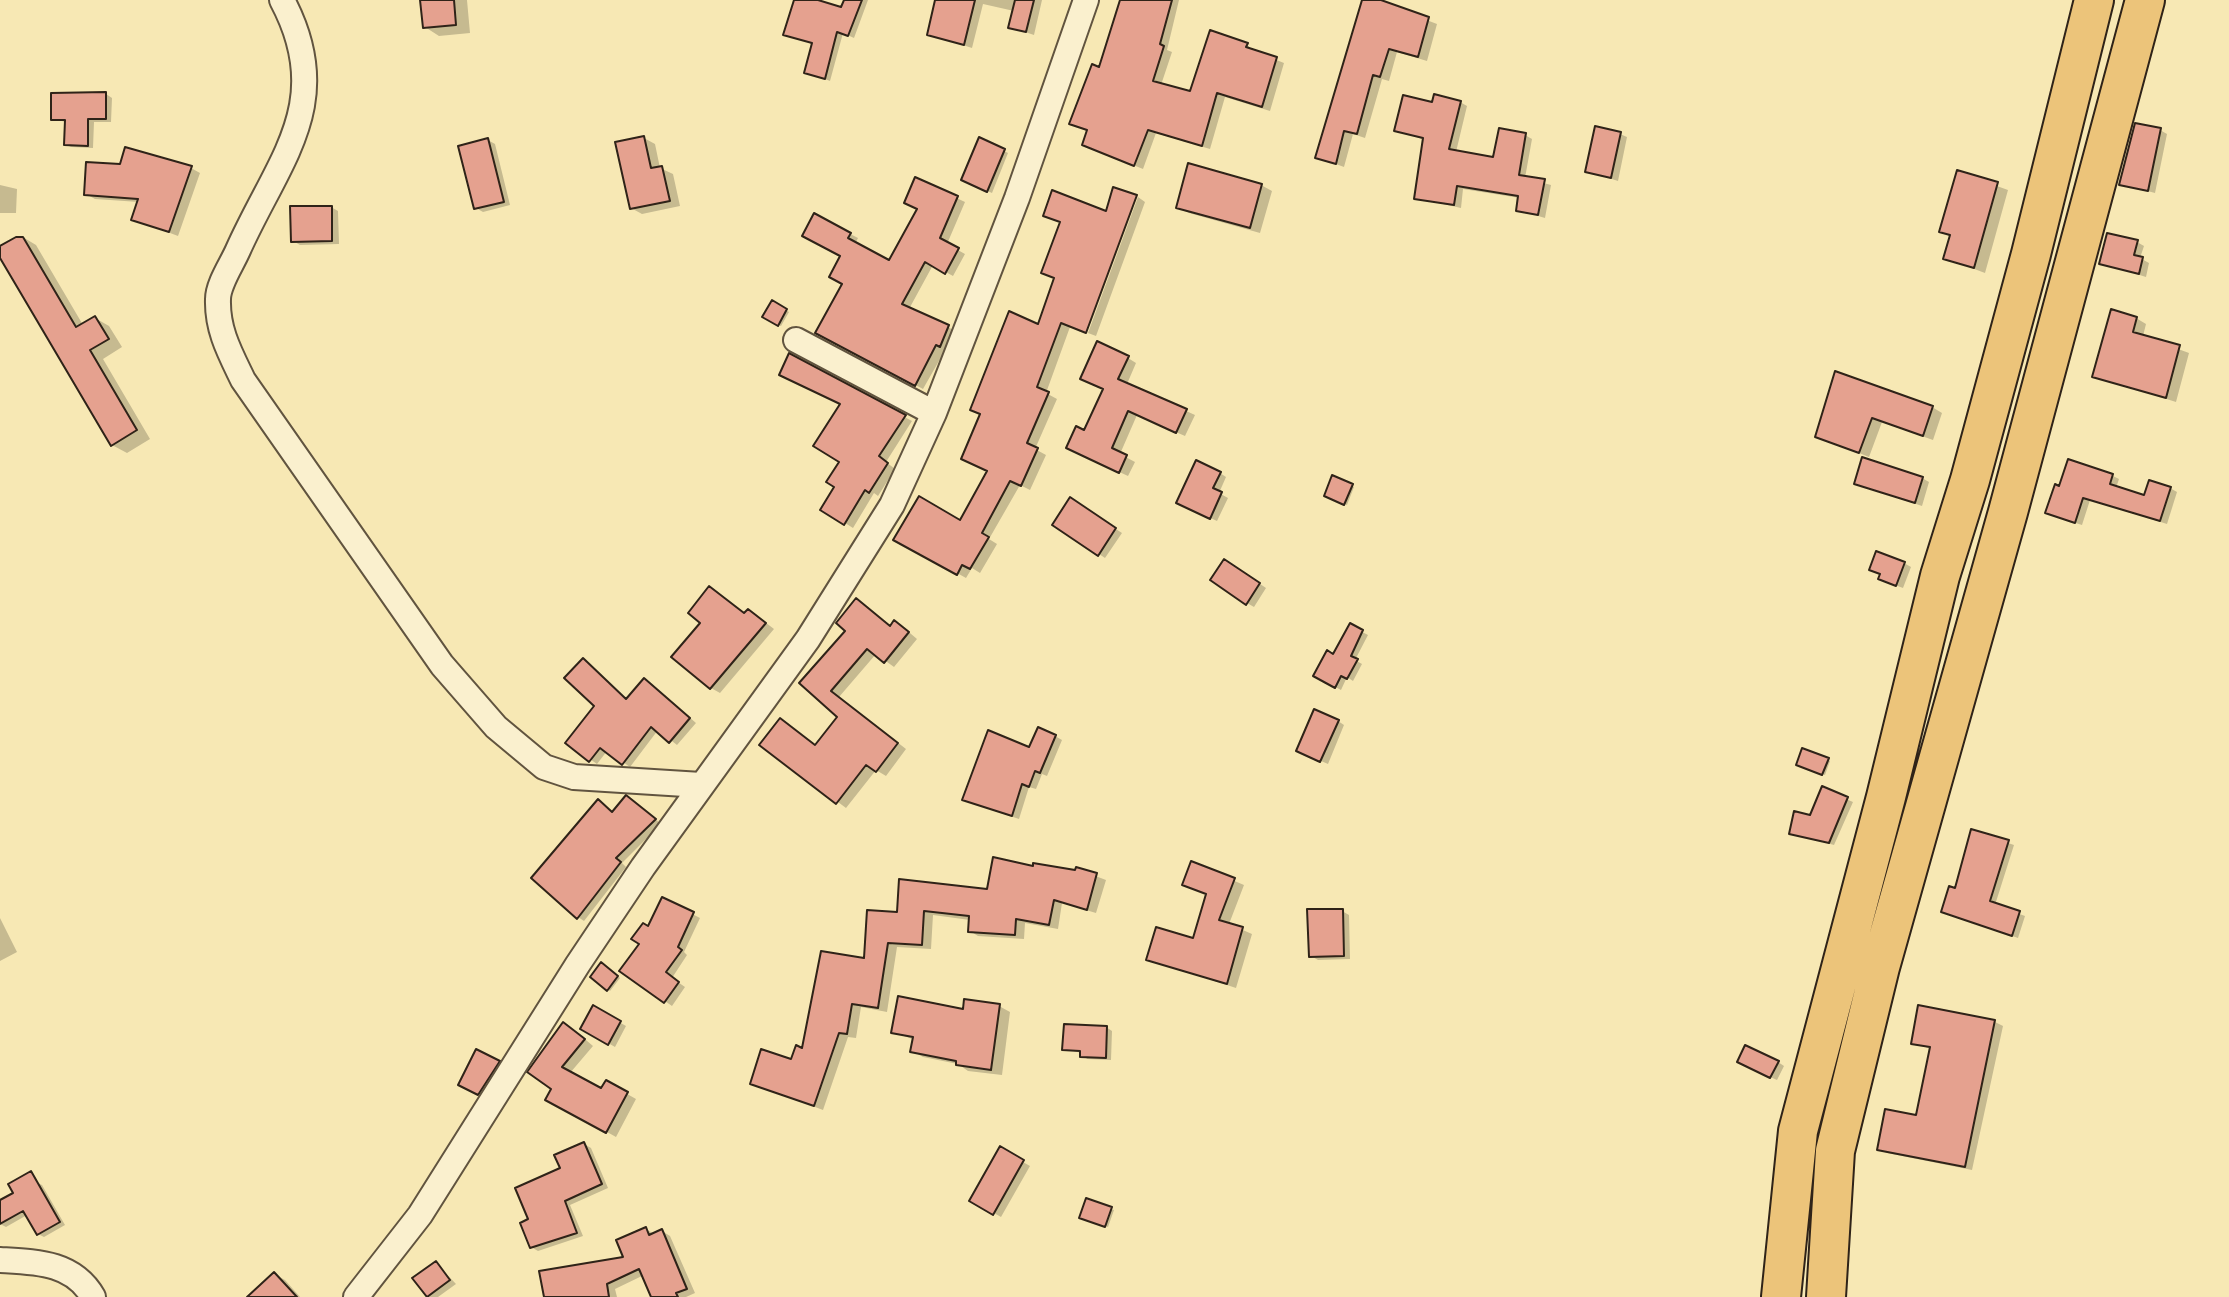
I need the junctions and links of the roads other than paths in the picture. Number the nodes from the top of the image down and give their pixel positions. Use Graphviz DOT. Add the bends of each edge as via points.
graph roads {
  1 [pos="282,0"];
  2 [pos="1086,0"];
  3 [pos="2094,0"];
  4 [pos="2146,0"];
  5 [pos="796,340"];
  6 [pos="934,413"];
  7 [pos="701,785"];
  8 [pos="0,1260"];
  9 [pos="93,1297"];
  10 [pos="356,1297"];
  11 [pos="1781,1297"];
  12 [pos="1826,1297"];
  1 -- 7 [label="street" via="305,64 303,105 283,166 218,296 220,333 243,380 442,665 496,727 544,767 574,777"];
  2 -- 6 [label="street" via="1017,198"];
  3 -- 11 [label="highway" via="1798,1131"];
  4 -- 12 [label="highway" via="1880,967 1835,1151"];
  5 -- 6 [label="street"];
  6 -- 7 [label="street" via="892,505 800,650"];
  7 -- 10 [label="street" via="562,988 420,1215"];
  8 -- 9 [label="street" via="61,1267"];
}
